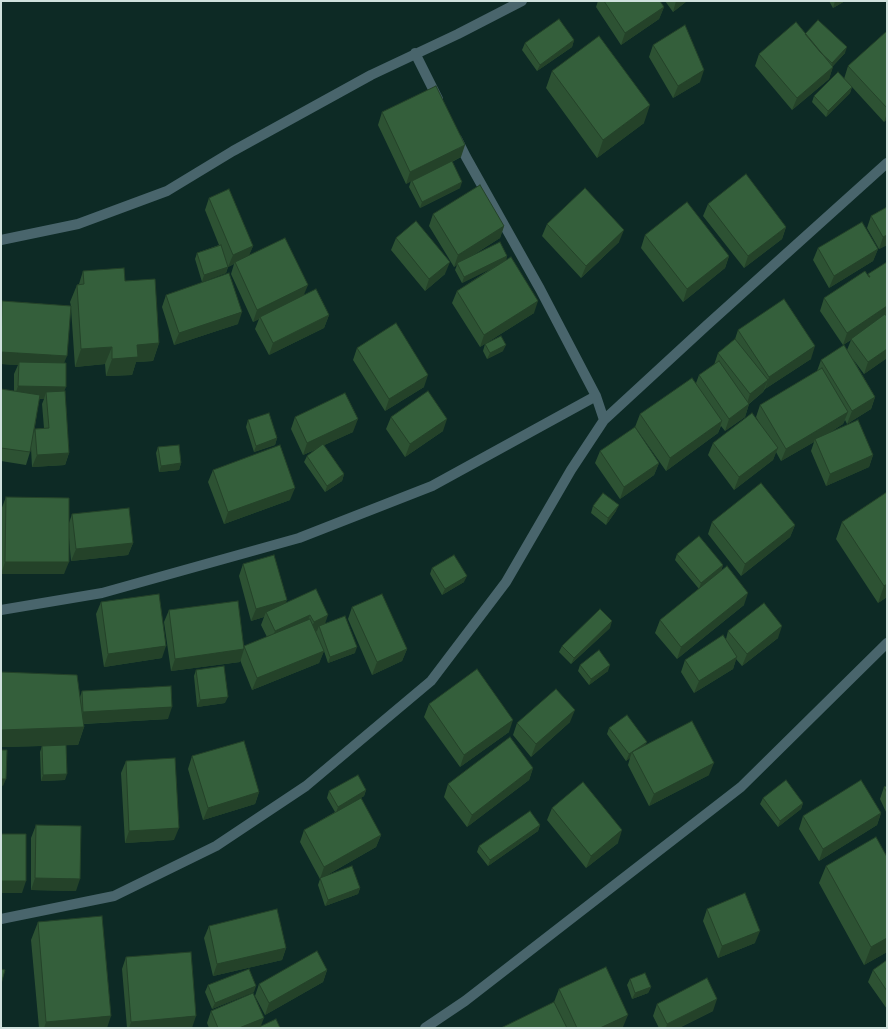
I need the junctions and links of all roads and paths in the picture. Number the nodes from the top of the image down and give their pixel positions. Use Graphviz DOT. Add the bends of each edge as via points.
graph roads {
  1 [pos="522,1"];
  2 [pos="415,53"];
  3 [pos="442,108"];
  4 [pos="453,129"];
  5 [pos="887,164"];
  6 [pos="1,240"];
  7 [pos="596,396"];
  8 [pos="604,420"];
  9 [pos="1,610"];
  10 [pos="887,642"];
  11 [pos="1,919"];
  12 [pos="425,1028"];
  1 -- 2 [label="street"];
  2 -- 3 [label="street"];
  2 -- 6 [label="street" via="233,151 167,191 78,224"];
  4 -- 7 [label="street"];
  5 -- 8 [label="street"];
  7 -- 8 [label="street"];
  7 -- 9 [label="street" via="432,486 299,538 102,593"];
  8 -- 11 [label="street" via="570,470 506,582 430,680 306,786 216,846 114,896"];
  10 -- 12 [label="street" via="741,787 465,1001"];
}
